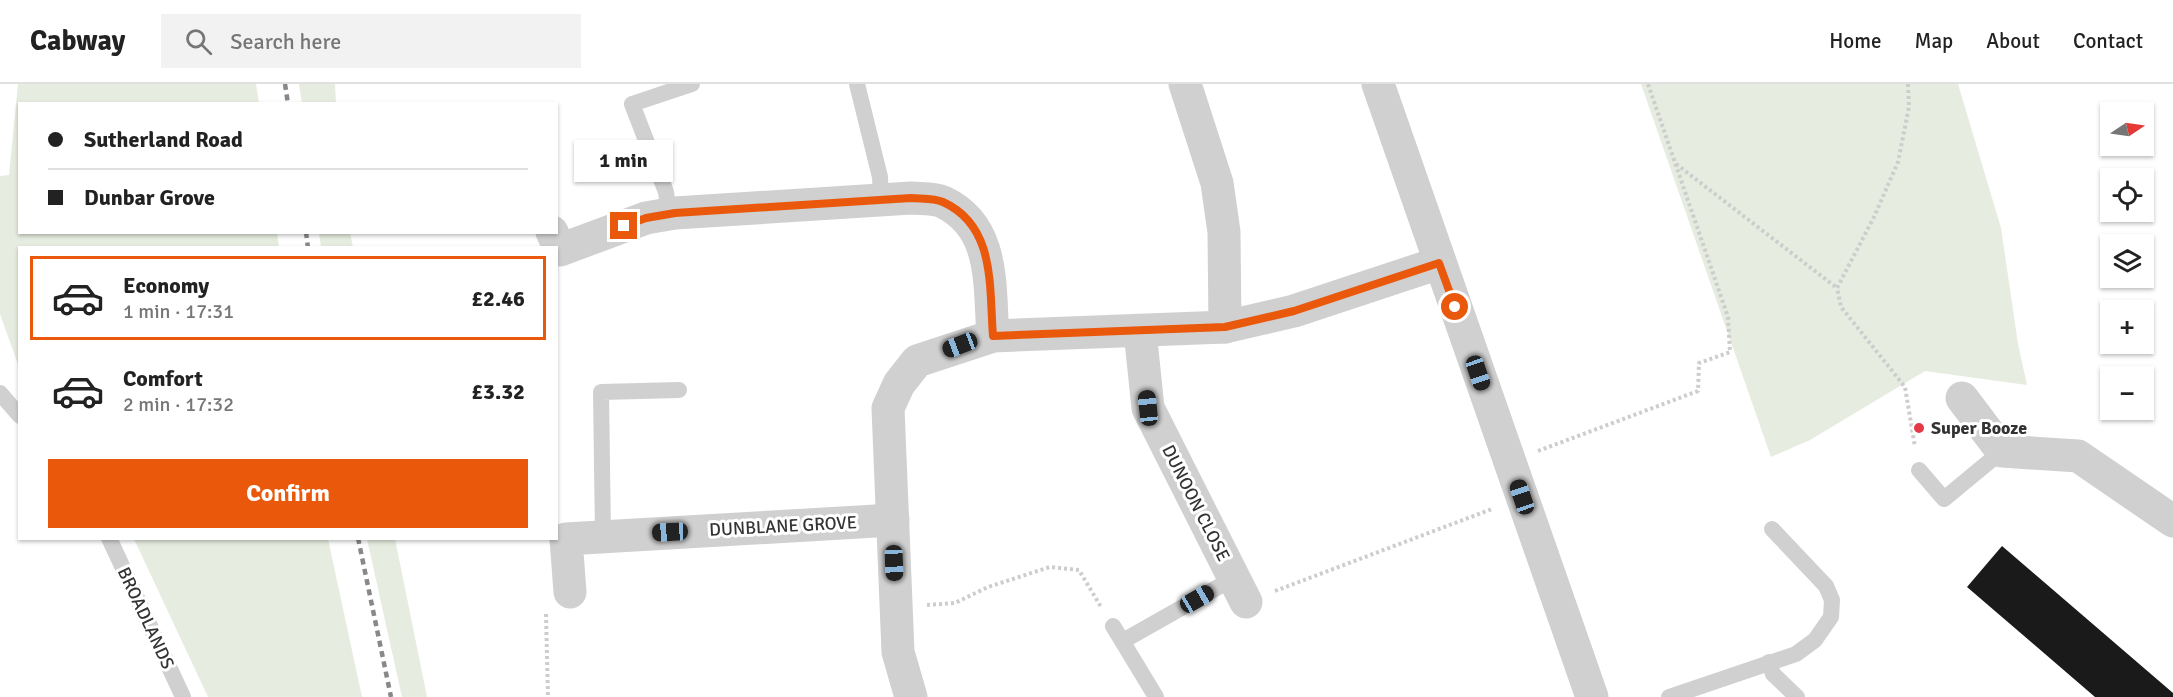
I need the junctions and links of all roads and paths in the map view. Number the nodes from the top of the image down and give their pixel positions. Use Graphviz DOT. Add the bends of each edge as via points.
graph roads {
  1 [pos="692,84"];
  2 [pos="857,84"];
  3 [pos="1185,84"];
  4 [pos="1378,84"];
  5 [pos="1648,84"];
  6 [pos="1908,84"];
  7 [pos="1676,164"];
  8 [pos="881,200"];
  9 [pos="669,214"];
  10 [pos="553,234"];
  11 [pos="1439,263"];
  12 [pos="1837,288"];
  13 [pos="1225,327"];
  14 [pos="1140,331"];
  15 [pos="993,336"];
  16 [pos="679,390"];
  17 [pos="0,393"];
  18 [pos="1962,398"];
  19 [pos="18,414"];
  20 [pos="2002,451"];
  21 [pos="1509,461"];
  22 [pos="1919,470"];
  23 [pos="1522,497"];
  24 [pos="892,520"];
  25 [pos="2173,521"];
  26 [pos="1772,529"];
  27 [pos="603,536"];
  28 [pos="110,540"];
  29 [pos="1240,590"];
  30 [pos="558,600"];
  31 [pos="896,607"];
  32 [pos="1113,626"];
  33 [pos="1123,641"];
  34 [pos="1769,662"];
  35 [pos="183,697"];
  36 [pos="548,697"];
  37 [pos="911,697"];
  38 [pos="1156,697"];
  39 [pos="1592,697"];
  40 [pos="1669,697"];
  41 [pos="1797,697"];
  1 -- 9 [label="lane" via="632,104 666,192"];
  2 -- 8 [label="lane" via="880,177"];
  3 -- 13 [label="street" via="1217,183 1224,232"];
  4 -- 11 [label="street"];
  5 -- 7 [label="path"];
  6 -- 12 [label="path" via="1909,107 1898,162"];
  7 -- 12 [label="path"];
  7 -- 21 [label="path" via="1728,317 1730,352 1700,363 1698,391"];
  8 -- 9 [label="street"];
  8 -- 15 [label="street" via="941,201 963,214 980,234 987,258"];
  9 -- 10 [label="street" via="646,218 560,250"];
  11 -- 13 [label="street" via="1294,311"];
  11 -- 21 [label="street"];
  12 -- 22 [label="path" via="1841,308 1905,387"];
  13 -- 14 [label="street"];
  14 -- 15 [label="street"];
  14 -- 29 [label="street, DUNOON CLOSE" via="1148,408"];
  15 -- 24 [label="street" via="917,362 898,384 888,408"];
  16 -- 27 [label="lane" via="601,392"];
  17 -- 19 [label="lane"];
  18 -- 20 [label="street"];
  20 -- 22 [label="lane" via="1944,500"];
  20 -- 25 [label="street" via="2078,456"];
  21 -- 23 [label="street"];
  23 -- 29 [label="path"];
  23 -- 39 [label="street"];
  24 -- 27 [label="street, DUNBLANE GROVE"];
  24 -- 31 [label="street"];
  26 -- 34 [label="lane" via="1826,586 1832,600 1831,617 1815,640 1796,654"];
  27 -- 30 [label="street, DUNBLANE GROVE" via="566,538"];
  28 -- 35 [label="lane, BROADLANDS"];
  29 -- 33 [label="lane"];
  30 -- 36 [label="path"];
  31 -- 32 [label="path" via="955,603 988,587 1050,567 1079,570"];
  31 -- 37 [label="street" via="898,652"];
  32 -- 33 [label="lane"];
  33 -- 38 [label="lane"];
  34 -- 40 [label="lane"];
  34 -- 41 [label="lane" via="1773,674"];
}
